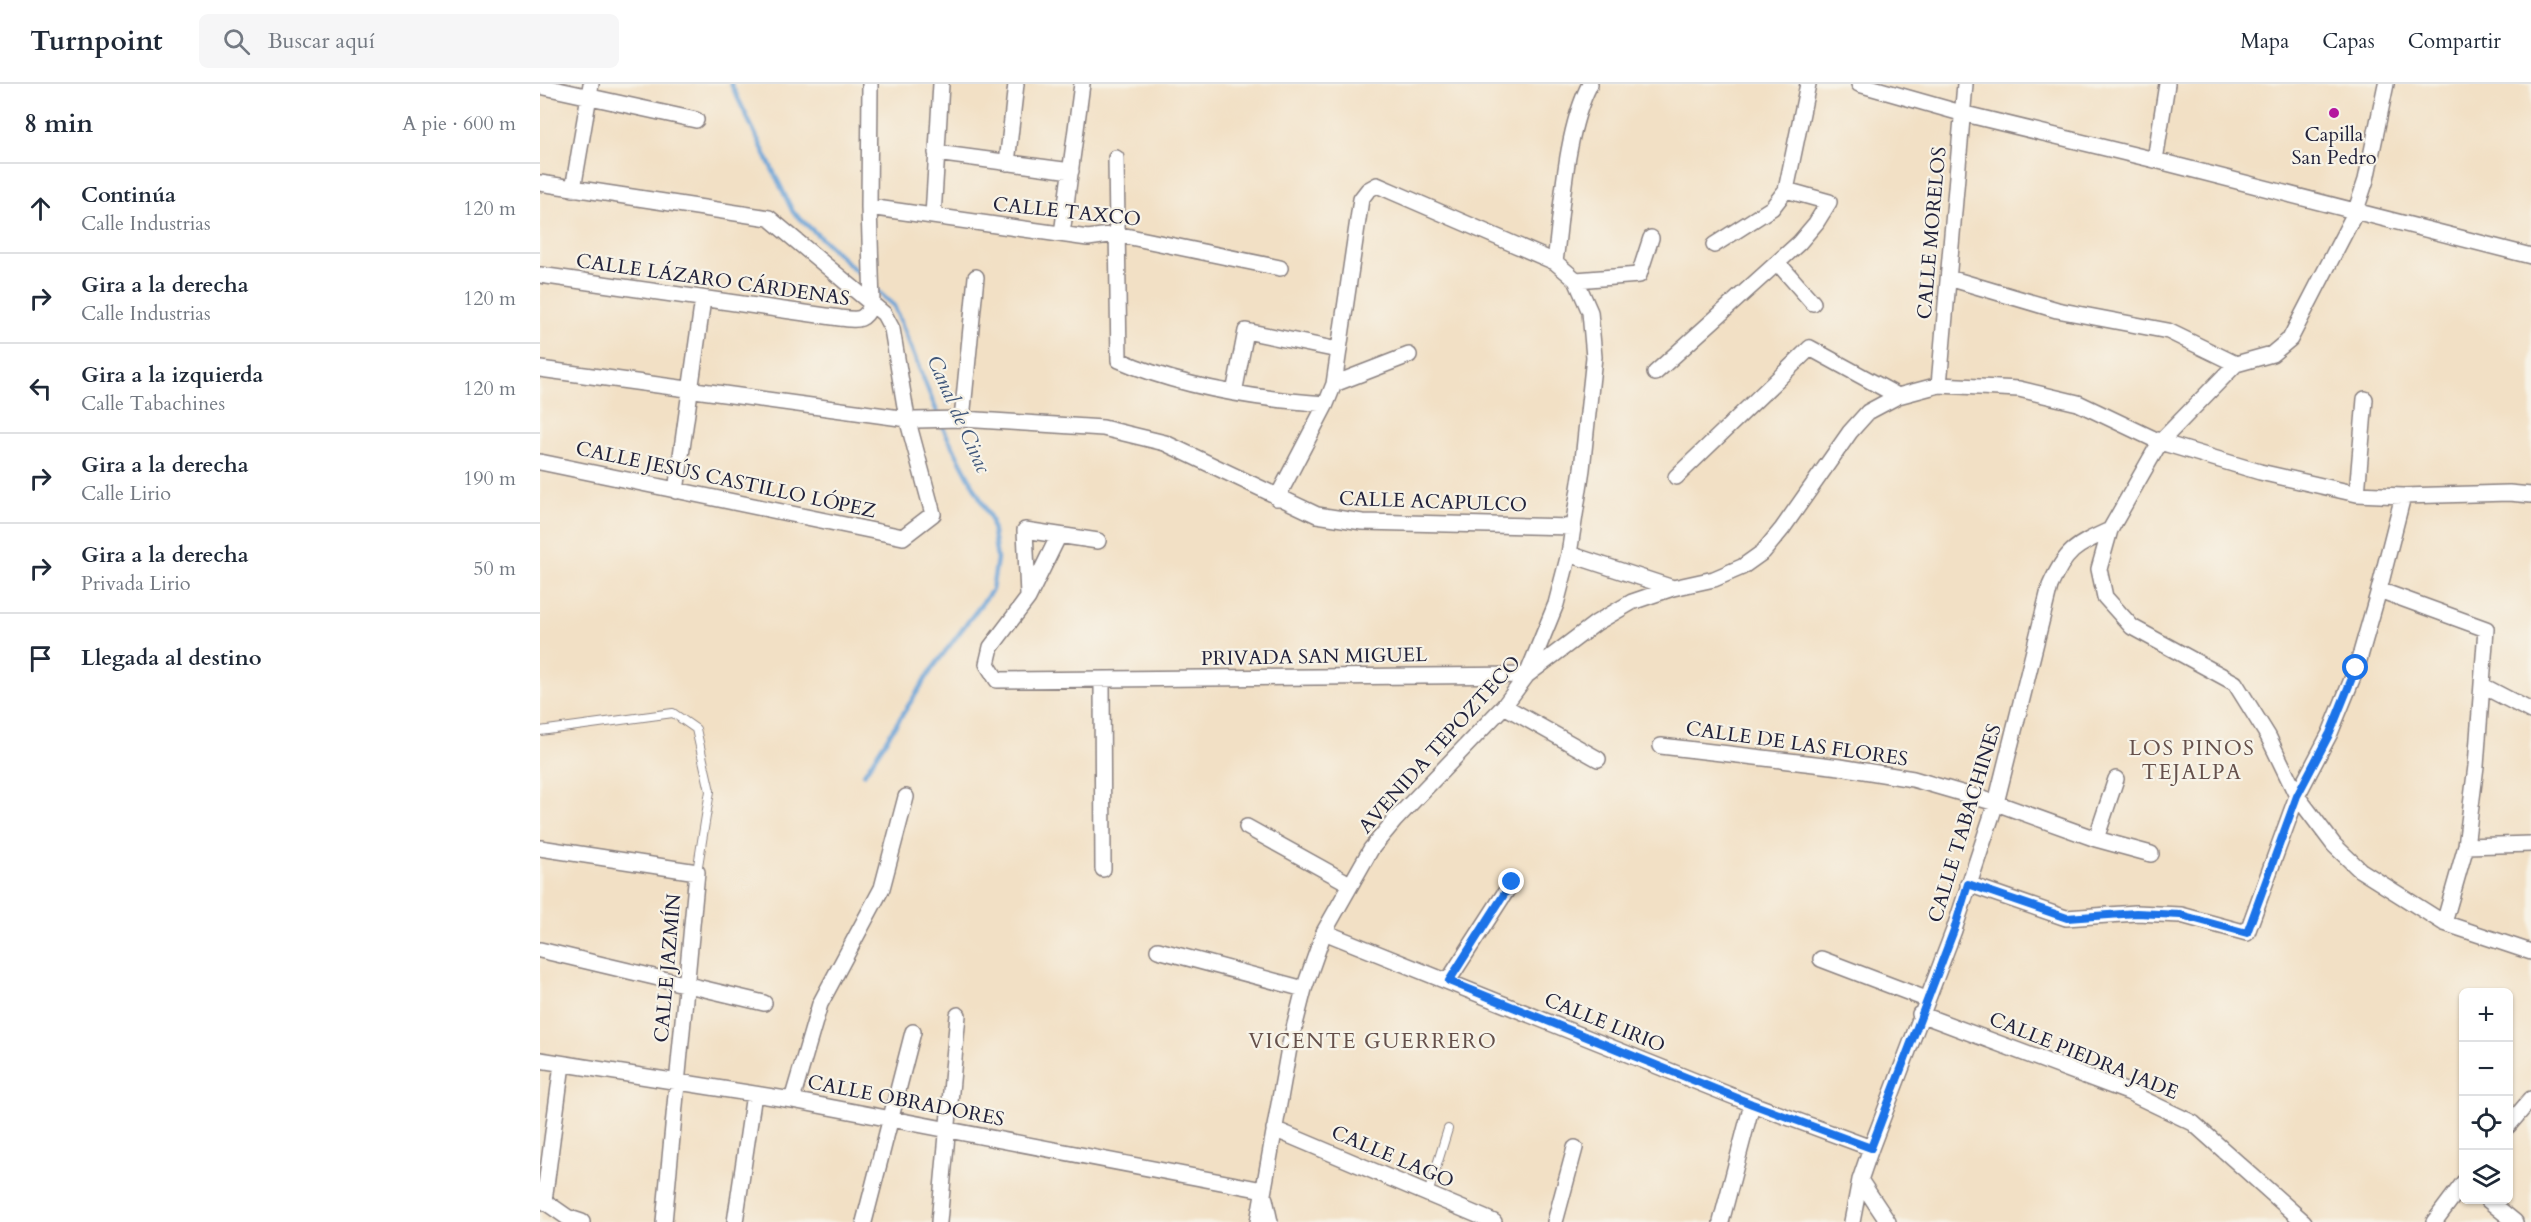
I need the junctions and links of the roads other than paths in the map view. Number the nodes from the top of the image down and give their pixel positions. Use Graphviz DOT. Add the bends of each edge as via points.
graph roads {
  1 [pos="870,84"];
  2 [pos="941,84"];
  3 [pos="1016,84"];
  4 [pos="1082,84"];
  5 [pos="1590,84"];
  6 [pos="1808,84"];
  7 [pos="1859,84"];
  8 [pos="1965,84"];
  9 [pos="2167,84"];
  10 [pos="2386,84"];
  11 [pos="540,86"];
  12 [pos="590,91"];
  13 [pos="1961,113"];
  14 [pos="696,120"];
  15 [pos="936,153"];
  16 [pos="1116,158"];
  17 [pos="2155,160"];
  18 [pos="1007,163"];
  19 [pos="1071,171"];
  20 [pos="540,183"];
  21 [pos="573,189"];
  22 [pos="1786,190"];
  23 [pos="869,207"];
  24 [pos="2355,213"];
  25 [pos="933,216"];
  26 [pos="1062,234"];
  27 [pos="1116,234"];
  28 [pos="1651,238"];
  29 [pos="1714,245"];
  30 [pos="2531,256"];
  31 [pos="1555,262"];
  32 [pos="1778,263"];
  33 [pos="1280,268"];
  34 [pos="540,275"];
  35 [pos="976,278"];
  36 [pos="1949,278"];
  37 [pos="1576,280"];
  38 [pos="872,298"];
  39 [pos="703,299"];
  40 [pos="1813,303"];
  41 [pos="1338,350"];
  42 [pos="1409,355"];
  43 [pos="2236,364"];
  44 [pos="540,369"];
  45 [pos="1655,373"];
  46 [pos="1334,384"];
  47 [pos="1940,385"];
  48 [pos="690,389"];
  49 [pos="1234,393"];
  50 [pos="1898,396"];
  51 [pos="2366,399"];
  52 [pos="1326,404"];
  53 [pos="911,419"];
  54 [pos="955,419"];
  55 [pos="2160,442"];
  56 [pos="540,462"];
  57 [pos="1676,477"];
  58 [pos="676,491"];
  59 [pos="2357,494"];
  60 [pos="2531,495"];
  61 [pos="2403,496"];
  62 [pos="1277,498"];
  63 [pos="1573,527"];
  64 [pos="2110,531"];
  65 [pos="1059,535"];
  66 [pos="1098,541"];
  67 [pos="1569,554"];
  68 [pos="1673,588"];
  69 [pos="2379,590"];
  70 [pos="1028,598"];
  71 [pos="1527,675"];
  72 [pos="1102,680"];
  73 [pos="2483,686"];
  74 [pos="1504,706"];
  75 [pos="2531,711"];
  76 [pos="540,731"];
  77 [pos="1661,746"];
  78 [pos="1598,759"];
  79 [pos="2116,779"];
  80 [pos="2297,796"];
  81 [pos="906,797"];
  82 [pos="1996,803"];
  83 [pos="1247,827"];
  84 [pos="2096,839"];
  85 [pos="2531,844"];
  86 [pos="2466,846"];
  87 [pos="540,848"];
  88 [pos="2151,854"];
  89 [pos="1103,869"];
  90 [pos="697,872"];
  91 [pos="1512,882"];
  92 [pos="1350,884"];
  93 [pos="1968,884"];
  94 [pos="2444,923"];
  95 [pos="1324,932"];
  96 [pos="540,950"];
  97 [pos="1158,950"];
  98 [pos="2531,952"];
  99 [pos="1821,959"];
  100 [pos="1449,981"];
  101 [pos="687,984"];
  102 [pos="1304,988"];
  103 [pos="764,1003"];
  104 [pos="1923,1007"];
  105 [pos="958,1015"];
  106 [pos="913,1032"];
  107 [pos="540,1060"];
  108 [pos="562,1064"];
  109 [pos="677,1082"];
  110 [pos="750,1093"];
  111 [pos="2531,1099"];
  112 [pos="792,1100"];
  113 [pos="1752,1104"];
  114 [pos="891,1119"];
  115 [pos="2513,1120"];
  116 [pos="546,1126"];
  117 [pos="947,1129"];
  118 [pos="1274,1129"];
  119 [pos="1448,1129"];
  120 [pos="1575,1148"];
  121 [pos="1871,1148"];
  122 [pos="1860,1180"];
  123 [pos="2459,1188"];
  124 [pos="1263,1190"];
  125 [pos="1428,1194"];
  126 [pos="542,1202"];
  127 [pos="2493,1204"];
  128 [pos="582,1222"];
  129 [pos="664,1222"];
  130 [pos="735,1222"];
  131 [pos="864,1222"];
  132 [pos="939,1222"];
  133 [pos="1258,1222"];
  134 [pos="1270,1222"];
  135 [pos="1494,1222"];
  136 [pos="1555,1222"];
  137 [pos="1721,1222"];
  138 [pos="1852,1222"];
  139 [pos="1888,1222"];
  140 [pos="2304,1222"];
  141 [pos="2434,1222"];
  142 [pos="2515,1222"];
  1 -- 23 [label="street"];
  2 -- 15 [label="street"];
  3 -- 18 [label="street"];
  4 -- 19 [label="street"];
  5 -- 31 [label="street" via="1582,99 1568,158"];
  6 -- 22 [label="street"];
  7 -- 13 [label="street"];
  8 -- 13 [label="street, CALLE MORELOS"];
  9 -- 17 [label="street"];
  10 -- 24 [label="street"];
  11 -- 12 [label="street"];
  12 -- 14 [label="street"];
  12 -- 21 [label="street"];
  13 -- 17 [label="street"];
  13 -- 36 [label="street, CALLE MORELOS"];
  15 -- 18 [label="street"];
  15 -- 25 [label="street"];
  16 -- 27 [label="street"];
  17 -- 24 [label="street"];
  18 -- 19 [label="street"];
  19 -- 26 [label="street"];
  20 -- 21 [label="street"];
  21 -- 38 [label="street" via="769,218"];
  22 -- 29 [label="street" via="1772,208"];
  22 -- 32 [label="street" via="1829,202 1816,224"];
  23 -- 25 [label="street, CALLE TAXCO"];
  23 -- 38 [label="street"];
  24 -- 30 [label="street"];
  24 -- 43 [label="street" via="2290,339 2272,354"];
  25 -- 26 [label="street, CALLE TAXCO"];
  26 -- 27 [label="street, CALLE TAXCO" via="1088,238"];
  27 -- 33 [label="street, CALLE TAXCO"];
  27 -- 49 [label="street" via="1119,360 1148,373"];
  28 -- 37 [label="street" via="1639,275"];
  31 -- 37 [label="street"];
  31 -- 41 [label="street" via="1377,185 1361,199"];
  32 -- 40 [label="street"];
  32 -- 45 [label="street"];
  34 -- 39 [label="street, CALLE LÁZARO CÁRDENAS"];
  35 -- 54 [label="street"];
  36 -- 43 [label="street" via="2057,310 2168,331"];
  36 -- 47 [label="street, CALLE MORELOS"];
  37 -- 63 [label="street" via="1590,312 1594,357"];
  38 -- 39 [label="street, CALLE LÁZARO CÁRDENAS" via="867,315 857,320"];
  38 -- 53 [label="street" via="892,329"];
  39 -- 48 [label="street"];
  41 -- 46 [label="street"];
  41 -- 49 [label="street" via="1245,332"];
  42 -- 46 [label="street"];
  43 -- 55 [label="street"];
  44 -- 48 [label="street, CALLE ACAPULCO"];
  46 -- 52 [label="street"];
  47 -- 50 [label="street, AVENIDA TEPOZTECO"];
  47 -- 55 [label="street, AVENIDA TEPOZTECO" via="2019,389 2078,403"];
  48 -- 53 [label="street, CALLE ACAPULCO"];
  48 -- 58 [label="street"];
  49 -- 52 [label="street"];
  50 -- 57 [label="street" via="1810,348"];
  50 -- 68 [label="street, AVENIDA TEPOZTECO" via="1868,412 1850,432 1763,552 1714,579"];
  51 -- 59 [label="street"];
  52 -- 62 [label="street"];
  53 -- 54 [label="street, CALLE ACAPULCO"];
  53 -- 58 [label="street, CALLE JESÚS CASTILLO LÓPEZ" via="933,513 903,537"];
  54 -- 62 [label="street, CALLE ACAPULCO" via="1103,428 1165,443"];
  55 -- 59 [label="street, AVENIDA TEPOZTECO" via="2260,472"];
  55 -- 64 [label="street"];
  56 -- 58 [label="street, CALLE JESÚS CASTILLO LÓPEZ"];
  59 -- 61 [label="street, AVENIDA TEPOZTECO"];
  60 -- 61 [label="street, AVENIDA TEPOZTECO"];
  61 -- 69 [label="street"];
  62 -- 63 [label="street, CALLE ACAPULCO" via="1317,516 1362,522"];
  63 -- 67 [label="street"];
  64 -- 80 [label="street" via="2098,569 2105,597 2132,627 2235,682 2268,736"];
  64 -- 82 [label="street, CALLE TABACHINES" via="2078,545 2061,561 2050,586"];
  65 -- 66 [label="street"];
  65 -- 70 [label="street"];
  65 -- 70 [label="street" via="1025,530"];
  67 -- 68 [label="street"];
  67 -- 71 [label="street" via="1556,604"];
  68 -- 71 [label="street, AVENIDA TEPOZTECO" via="1632,602 1596,623"];
  69 -- 73 [label="street" via="2486,629"];
  69 -- 80 [label="street" via="2356,668 2330,733"];
  70 -- 72 [label="street, PRIVADA SAN MIGUEL" via="992,647 987,664 998,680"];
  71 -- 72 [label="street, PRIVADA SAN MIGUEL"];
  71 -- 74 [label="street, AVENIDA TEPOZTECO"];
  72 -- 89 [label="street"];
  73 -- 75 [label="street"];
  73 -- 86 [label="street"];
  74 -- 78 [label="street"];
  74 -- 92 [label="street, AVENIDA TEPOZTECO" via="1395,820"];
  76 -- 90 [label="lane" via="673,713 696,729 710,791"];
  77 -- 82 [label="street, CALLE DE LAS FLORES" via="1902,777"];
  79 -- 84 [label="street"];
  80 -- 93 [label="street" via="2247,933 2181,915 2136,913 2067,918"];
  80 -- 94 [label="street" via="2334,845 2360,870"];
  81 -- 112 [label="street" via="882,888 820,1004"];
  82 -- 84 [label="street, CALLE DE LAS FLORES"];
  82 -- 93 [label="street, CALLE TABACHINES"];
  83 -- 92 [label="street"];
  84 -- 88 [label="street, CALLE DE LAS FLORES"];
  85 -- 86 [label="street"];
  86 -- 94 [label="street"];
  87 -- 90 [label="street, CALLE JAZMÍN"];
  90 -- 101 [label="street, CALLE JAZMÍN"];
  91 -- 100 [label="street"];
  92 -- 95 [label="street, AVENIDA TEPOZTECO"];
  93 -- 104 [label="street, CALLE TABACHINES"];
  94 -- 98 [label="street"];
  95 -- 100 [label="street, CALLE LIRIO"];
  95 -- 102 [label="street, AVENIDA TEPOZTECO"];
  96 -- 101 [label="street"];
  97 -- 102 [label="street"];
  99 -- 104 [label="street, CALLE PIEDRA JADE"];
  100 -- 113 [label="street, CALLE LIRIO"];
  101 -- 103 [label="street"];
  101 -- 109 [label="street, CALLE JAZMÍN"];
  102 -- 118 [label="street, AVENIDA TEPOZTECO"];
  104 -- 121 [label="street, CALLE TABACHINES"];
  104 -- 140 [label="street, CALLE PIEDRA JADE" via="2193,1123"];
  105 -- 117 [label="street"];
  106 -- 114 [label="street"];
  107 -- 108 [label="street, CALLE OBRADORES"];
  108 -- 109 [label="street, CALLE OBRADORES"];
  108 -- 116 [label="street"];
  109 -- 110 [label="street, CALLE OBRADORES"];
  109 -- 129 [label="street, CALLE JAZMÍN"];
  110 -- 112 [label="street, CALLE OBRADORES"];
  110 -- 130 [label="street"];
  111 -- 115 [label="street"];
  112 -- 114 [label="street, CALLE OBRADORES"];
  113 -- 121 [label="street, CALLE LIRIO"];
  113 -- 137 [label="street"];
  114 -- 117 [label="street, CALLE OBRADORES"];
  114 -- 131 [label="street"];
  116 -- 126 [label="street"];
  117 -- 124 [label="street, CALLE OBRADORES"];
  117 -- 132 [label="street"];
  118 -- 124 [label="street, AVENIDA TEPOZTECO"];
  118 -- 125 [label="street, CALLE LAGO"];
  119 -- 125 [label="lane"];
  120 -- 136 [label="street"];
  121 -- 122 [label="street, CALLE TABACHINES"];
  122 -- 138 [label="street, CALLE TABACHINES"];
  122 -- 139 [label="street"];
  123 -- 141 [label="street"];
  124 -- 133 [label="street, AVENIDA TEPOZTECO"];
  124 -- 134 [label="street"];
  125 -- 135 [label="street, CALLE LAGO"];
  126 -- 128 [label="street"];
  127 -- 142 [label="street"];
}
